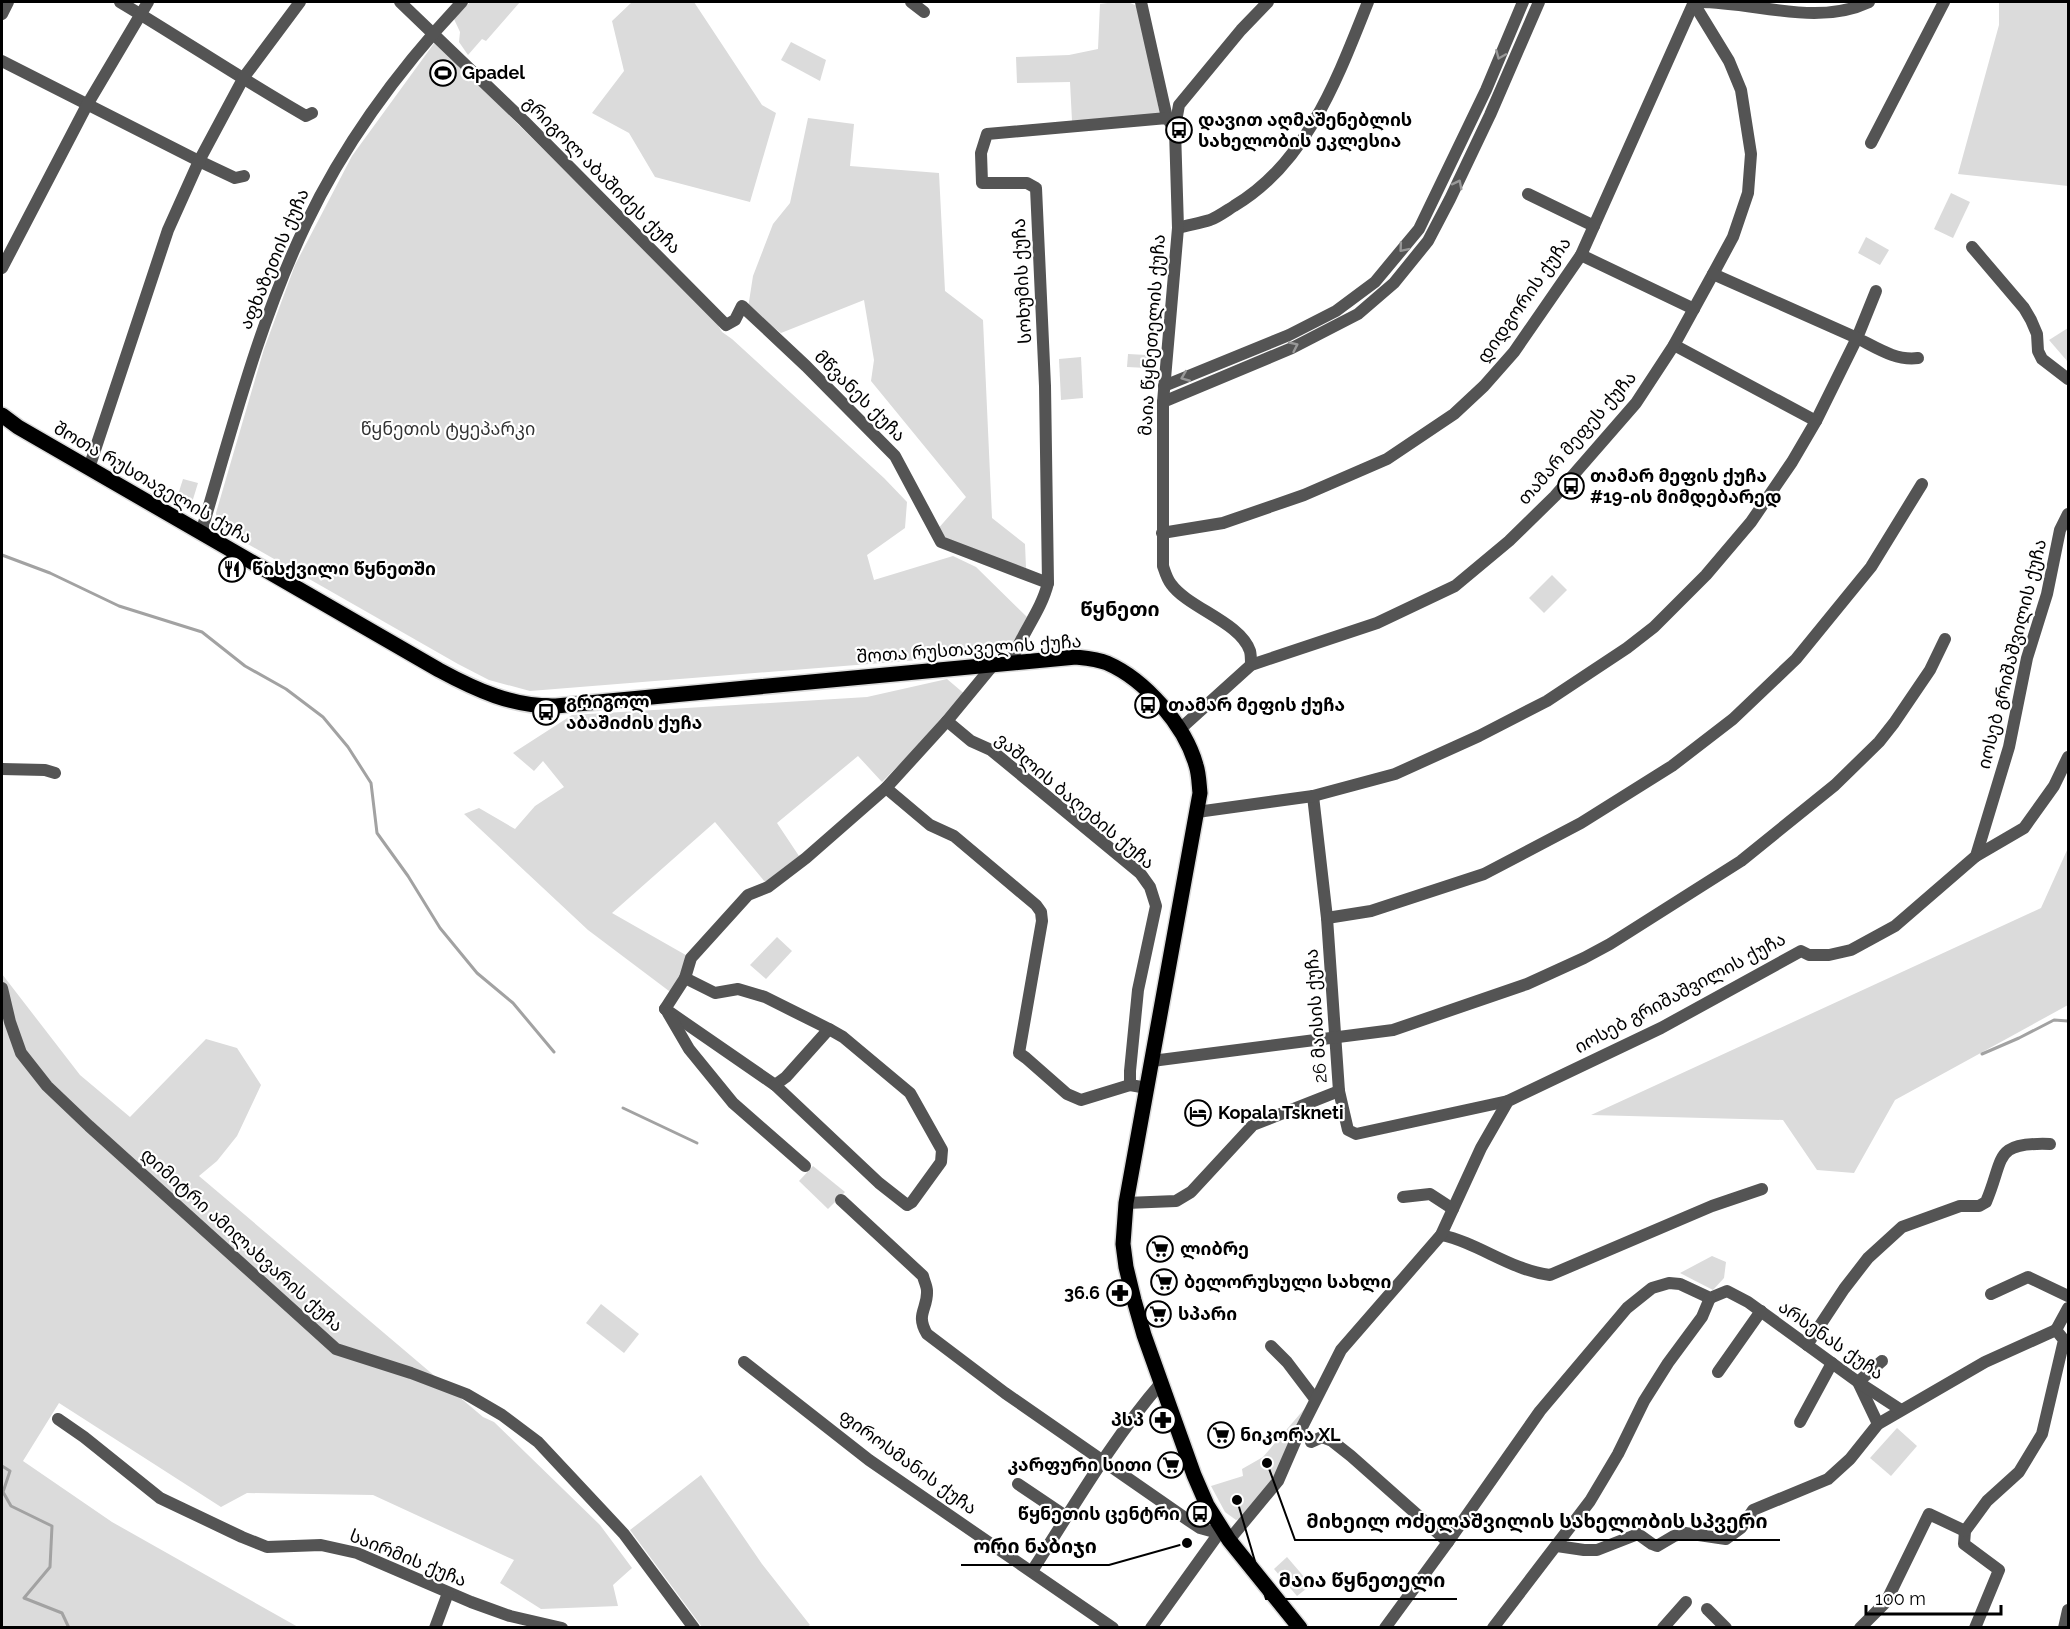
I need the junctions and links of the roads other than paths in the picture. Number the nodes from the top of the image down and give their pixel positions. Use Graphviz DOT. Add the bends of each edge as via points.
graph roads {
  1 [pos="8,2"];
  2 [pos="120,2"];
  3 [pos="148,2"];
  4 [pos="300,2"];
  5 [pos="400,2"];
  6 [pos="462,2"];
  7 [pos="911,2"];
  8 [pos="1141,2"];
  9 [pos="1268,2"];
  10 [pos="1368,2"];
  11 [pos="1523,2"];
  12 [pos="1539,2"];
  13 [pos="1694,2"];
  14 [pos="1869,2"];
  15 [pos="1944,2"];
  16 [pos="924,12"];
  17 [pos="140,13"];
  18 [pos="2,14"];
  19 [pos="434,33"];
  20 [pos="1509,33"];
  21 [pos="1523,39"];
  22 [pos="2,61"];
  23 [pos="244,78"];
  24 [pos="87,105"];
  25 [pos="312,114"];
  26 [pos="1167,118"];
  27 [pos="1174,130"];
  28 [pos="1871,143"];
  29 [pos="199,161"];
  30 [pos="244,176"];
  31 [pos="1528,194"];
  32 [pos="1426,215"];
  33 [pos="1439,221"];
  34 [pos="1594,226"];
  35 [pos="1178,228"];
  36 [pos="1972,247"];
  37 [pos="1581,255"];
  38 [pos="2,268"];
  39 [pos="1713,274"];
  40 [pos="1876,291"];
  41 [pos="1694,309"];
  42 [pos="726,325"];
  43 [pos="1857,338"];
  44 [pos="1674,345"];
  45 [pos="1254,356"];
  46 [pos="1918,358"];
  47 [pos="1223,368"];
  48 [pos="2068,379"];
  49 [pos="1164,386"];
  50 [pos="1163,402"];
  51 [pos="2,415"];
  52 [pos="1816,421"];
  53 [pos="89,468"];
  54 [pos="1922,484"];
  55 [pos="2068,514"];
  56 [pos="201,533"];
  57 [pos="1162,533"];
  58 [pos="1048,583"];
  59 [pos="1945,639"];
  60 [pos="1011,663"];
  61 [pos="994,664"];
  62 [pos="1251,665"];
  63 [pos="947,721"];
  64 [pos="1179,730"];
  65 [pos="2068,757"];
  66 [pos="2,769"];
  67 [pos="55,773"];
  68 [pos="886,788"];
  69 [pos="1313,796"];
  70 [pos="1197,812"];
  71 [pos="1976,856"];
  72 [pos="1327,918"];
  73 [pos="685,978"];
  74 [pos="2,988"];
  75 [pos="665,1010"];
  76 [pos="829,1029"];
  77 [pos="1335,1037"];
  78 [pos="1152,1060"];
  79 [pos="1130,1084"];
  80 [pos="775,1085"];
  81 [pos="1147,1088"];
  82 [pos="1339,1091"];
  83 [pos="1508,1101"];
  84 [pos="2050,1144"];
  85 [pos="805,1166"];
  86 [pos="1762,1189"];
  87 [pos="1403,1197"];
  88 [pos="841,1200"];
  89 [pos="1126,1203"];
  90 [pos="1453,1209"];
  91 [pos="1441,1235"];
  92 [pos="1991,1294"];
  93 [pos="2068,1296"];
  94 [pos="1710,1298"];
  95 [pos="2068,1308"];
  96 [pos="1761,1311"];
  97 [pos="2056,1330"];
  98 [pos="1807,1345"];
  99 [pos="1271,1347"];
  100 [pos="1882,1361"];
  101 [pos="744,1362"];
  102 [pos="1832,1363"];
  103 [pos="1718,1372"];
  104 [pos="1858,1382"];
  105 [pos="1161,1383"];
  106 [pos="1315,1399"];
  107 [pos="1901,1410"];
  108 [pos="58,1419"];
  109 [pos="1800,1422"];
  110 [pos="1878,1424"];
  111 [pos="1311,1442"];
  112 [pos="1102,1462"];
  113 [pos="1018,1484"];
  114 [pos="1067,1517"];
  115 [pos="1965,1531"];
  116 [pos="1223,1534"];
  117 [pos="1448,1542"];
  118 [pos="1557,1546"];
  119 [pos="1032,1571"];
  120 [pos="448,1593"];
  121 [pos="1686,1602"];
  122 [pos="1707,1609"];
  123 [pos="2068,1610"];
  124 [pos="435,1628"];
  125 [pos="562,1628"];
  126 [pos="694,1628"];
  127 [pos="1113,1628"];
  128 [pos="1151,1628"];
  129 [pos="1300,1628"];
  130 [pos="1385,1628"];
  131 [pos="1493,1628"];
  132 [pos="1663,1628"];
  133 [pos="1726,1628"];
  134 [pos="1860,1628"];
  135 [pos="1975,1628"];
  136 [pos="2064,1628"];
  1 -- 18 [label="street"];
  2 -- 17 [label="street"];
  3 -- 17 [label="street"];
  4 -- 23 [label="street"];
  5 -- 19 [label="street, გრიგოლ აბაშიძეს ქუჩა"];
  6 -- 19 [label="street, აფხაზეთის ქუჩა"];
  7 -- 16 [label="street"];
  8 -- 26 [label="street"];
  9 -- 27 [label="street, მაია წყნეთელის ქუჩა" via="1179,105"];
  10 -- 35 [label="street" via="1338,75 1308,133 1278,171 1250,196 1211,219"];
  11 -- 20 [label="street"];
  12 -- 21 [label="street"];
  13 -- 14 [label="street" via="1815,13"];
  13 -- 34 [label="street, დიდგორის ქუჩა"];
  13 -- 39 [label="street, თამარ მეფეს ქუჩა" via="1741,90 1750,154 1748,194 1733,237"];
  15 -- 28 [label="street"];
  17 -- 23 [label="street"];
  17 -- 24 [label="street"];
  19 -- 42 [label="street, გრიგოლ აბაშიძეს ქუჩა"];
  19 -- 56 [label="street, აფხაზეთის ქუჩა" via="362,127 305,224 260,338"];
  20 -- 21 [label="street"];
  20 -- 32 [label="street, one-way"];
  33 -- 21 [label="street, one-way"];
  22 -- 24 [label="street"];
  23 -- 25 [label="street" via="306,116"];
  23 -- 29 [label="street"];
  24 -- 29 [label="street"];
  24 -- 38 [label="street"];
  26 -- 27 [label="street"];
  26 -- 58 [label="street, სოხუმის ქუჩა" via="987,134 981,153 982,183 1027,183 1036,188"];
  27 -- 35 [label="street, მაია წყნეთელის ქუჩა"];
  29 -- 30 [label="street" via="235,178"];
  29 -- 53 [label="street" via="168,230"];
  31 -- 34 [label="street"];
  32 -- 33 [label="street"];
  32 -- 45 [label="street, one-way" via="1375,282 1336,311"];
  45 -- 33 [label="street, one-way" via="1292,348 1358,314 1394,283"];
  34 -- 37 [label="street, დიდგორის ქუჩა"];
  35 -- 49 [label="street, მაია წყნეთელის ქუჩა"];
  36 -- 48 [label="street" via="2024,308 2037,334 2042,359"];
  37 -- 41 [label="street"];
  37 -- 57 [label="street, დიდგორის ქუჩა" via="1514,352 1484,386 1454,414 1387,459 1304,495 1223,523"];
  39 -- 41 [label="street, თამარ მეფეს ქუჩა"];
  39 -- 43 [label="street"];
  40 -- 43 [label="street"];
  41 -- 44 [label="street, თამარ მეფეს ქუჩა"];
  42 -- 58 [label="street, მწვანეს ქუჩა" via="735,320 742,306 895,456 940,542"];
  43 -- 46 [label="street" via="1897,357"];
  43 -- 52 [label="street"];
  44 -- 52 [label="street"];
  44 -- 62 [label="street, თამარ მეფეს ქუჩა" via="1636,403 1555,496 1455,586 1377,623"];
  45 -- 47 [label="street"];
  47 -- 49 [label="street, one-way"];
  47 -- 50 [label="street"];
  49 -- 50 [label="street, მაია წყნეთელის ქუჩა"];
  50 -- 57 [label="street, მაია წყნეთელის ქუჩა"];
  51 -- 53 [label="main road, შოთა რუსთაველის ქუჩა"];
  52 -- 69 [label="street" via="1751,522 1706,575 1627,648 1547,701 1479,736 1395,774"];
  53 -- 56 [label="main road, შოთა რუსთაველის ქუჩა"];
  54 -- 72 [label="street" via="1871,567 1796,659 1733,719 1672,766 1581,823 1484,874 1371,911"];
  55 -- 71 [label="street, იოსებ გრიშაშვილის ქუჩა" via="2060,530 2009,747"];
  56 -- 61 [label="main road, შოთა რუსთაველის ქუჩა" via="467,686 516,703 556,706"];
  57 -- 62 [label="street, მაია წყნეთელის ქუჩა" via="1163,566 1171,584 1244,640 1251,652"];
  58 -- 60 [label="street, სოხუმის ქუჩა"];
  59 -- 77 [label="street" via="1930,670 1879,742 1835,785 1741,861 1610,944 1527,984 1393,1030"];
  60 -- 61 [label="main road, შოთა რუსთაველის ქუჩა"];
  60 -- 64 [label="main road, შოთა რუსთაველის ქუჩა" via="1076,657 1108,663 1163,706"];
  61 -- 63 [label="street"];
  62 -- 64 [label="street, თამარ მეფეს ქუჩა"];
  63 -- 68 [label="street"];
  63 -- 79 [label="street, ვაშლის ბაღების ქუჩა" via="970,741 991,750 1140,873 1150,887 1156,906 1138,990"];
  64 -- 70 [label="main road, შოთა რუსთაველის ქუჩა" via="1197,767"];
  65 -- 71 [label="street" via="2054,786 2024,828"];
  66 -- 67 [label="street"];
  68 -- 73 [label="street" via="806,858 768,887 748,894 691,957"];
  68 -- 79 [label="street" via="930,825 954,836 1041,912 1019,1053 1067,1094 1081,1100"];
  69 -- 70 [label="street"];
  69 -- 72 [label="street, 26 მაისის ქუჩა"];
  70 -- 78 [label="main road, შოთა რუსთაველის ქუჩა"];
  71 -- 83 [label="street, იოსებ გრიშაშვილის ქუჩა" via="1895,926 1851,950 1829,955 1801,951 1661,1028"];
  72 -- 77 [label="street, 26 მაისის ქუჩა"];
  73 -- 75 [label="street"];
  73 -- 76 [label="street" via="715,993 738,989 765,997"];
  74 -- 126 [label="street, დიმიტრი ამილახვარის ქუჩა" via="21,1053 47,1086 89,1126 336,1349 466,1394 538,1442 624,1534"];
  75 -- 80 [label="street"];
  75 -- 85 [label="street" via="689,1049 734,1103"];
  76 -- 80 [label="street"];
  76 -- 80 [label="street" via="910,1093 942,1150 941,1162 912,1202 906,1205 879,1183"];
  77 -- 78 [label="street"];
  77 -- 82 [label="street, 26 მაისის ქუჩა"];
  78 -- 81 [label="main road, შოთა რუსთაველის ქუჩა"];
  79 -- 81 [label="street"];
  81 -- 89 [label="main road, შოთა რუსთაველის ქუჩა"];
  82 -- 83 [label="street, იოსებ გრიშაშვილის ქუჩა" via="1348,1130 1356,1134"];
  82 -- 89 [label="street, 26 მაისის ქუჩა" via="1253,1125 1182,1199"];
  83 -- 90 [label="street"];
  84 -- 98 [label="street" via="2029,1143 2008,1149 1986,1202 1979,1206 1960,1206 1902,1227 1868,1258"];
  86 -- 91 [label="street" via="1712,1206 1550,1275 1512,1265 1456,1238"];
  87 -- 90 [label="street" via="1430,1194"];
  88 -- 112 [label="street" via="923,1276 927,1290 922,1325 927,1334"];
  89 -- 105 [label="main road, შოთა რუსთაველის ქუჩა" via="1126,1267"];
  90 -- 91 [label="street"];
  91 -- 106 [label="street" via="1341,1350"];
  92 -- 93 [label="street" via="2028,1277"];
  94 -- 96 [label="street, არსენას ქუჩა" via="1727,1291"];
  94 -- 117 [label="street, არსენას ქუჩა" via="1669,1283 1652,1288 1634,1302 1540,1411"];
  94 -- 118 [label="street" via="1702,1317 1644,1401 1590,1502"];
  95 -- 97 [label="street"];
  96 -- 98 [label="street, არსენას ქუჩა"];
  96 -- 103 [label="street"];
  97 -- 107 [label="street" via="1985,1362"];
  97 -- 115 [label="street" via="2064,1340 2042,1434 2019,1472 1987,1501"];
  98 -- 102 [label="street, არსენას ქუჩა"];
  99 -- 106 [label="street"];
  100 -- 104 [label="street"];
  101 -- 119 [label="street, ფიროსმანის ქუჩა" via="869,1460"];
  102 -- 104 [label="street, არსენას ქუჩა"];
  102 -- 109 [label="street"];
  104 -- 107 [label="street, არსენას ქუჩა"];
  104 -- 110 [label="street"];
  105 -- 112 [label="street"];
  105 -- 116 [label="main road, შოთა რუსთაველის ქუჩა" via="1194,1475"];
  106 -- 116 [label="street" via="1278,1481"];
  107 -- 110 [label="street"];
  108 -- 120 [label="street, საირმის ქუჩა" via="160,1498 242,1538 267,1547 321,1545 357,1553"];
  110 -- 118 [label="street" via="1828,1479 1753,1510 1741,1528 1726,1539 1685,1533 1657,1546 1638,1534 1597,1550"];
  111 -- 117 [label="street" via="1322,1437 1338,1446"];
  112 -- 114 [label="street"];
  112 -- 116 [label="street" via="1200,1528"];
  113 -- 114 [label="street"];
  114 -- 119 [label="street"];
  115 -- 134 [label="street" via="1929,1514 1886,1602"];
  115 -- 135 [label="street" via="1964,1544 1999,1570"];
  116 -- 128 [label="street"];
  116 -- 129 [label="main road, შოთა რუსთაველის ქუჩა"];
  117 -- 130 [label="street, არსენას ქუჩა"];
  118 -- 131 [label="street"];
  119 -- 127 [label="street, ფიროსმანის ქუჩა"];
  120 -- 124 [label="street"];
  120 -- 125 [label="street, საირმის ქუჩა" via="510,1616"];
  121 -- 132 [label="street"];
  122 -- 133 [label="street"];
  123 -- 136 [label="street"];
}
